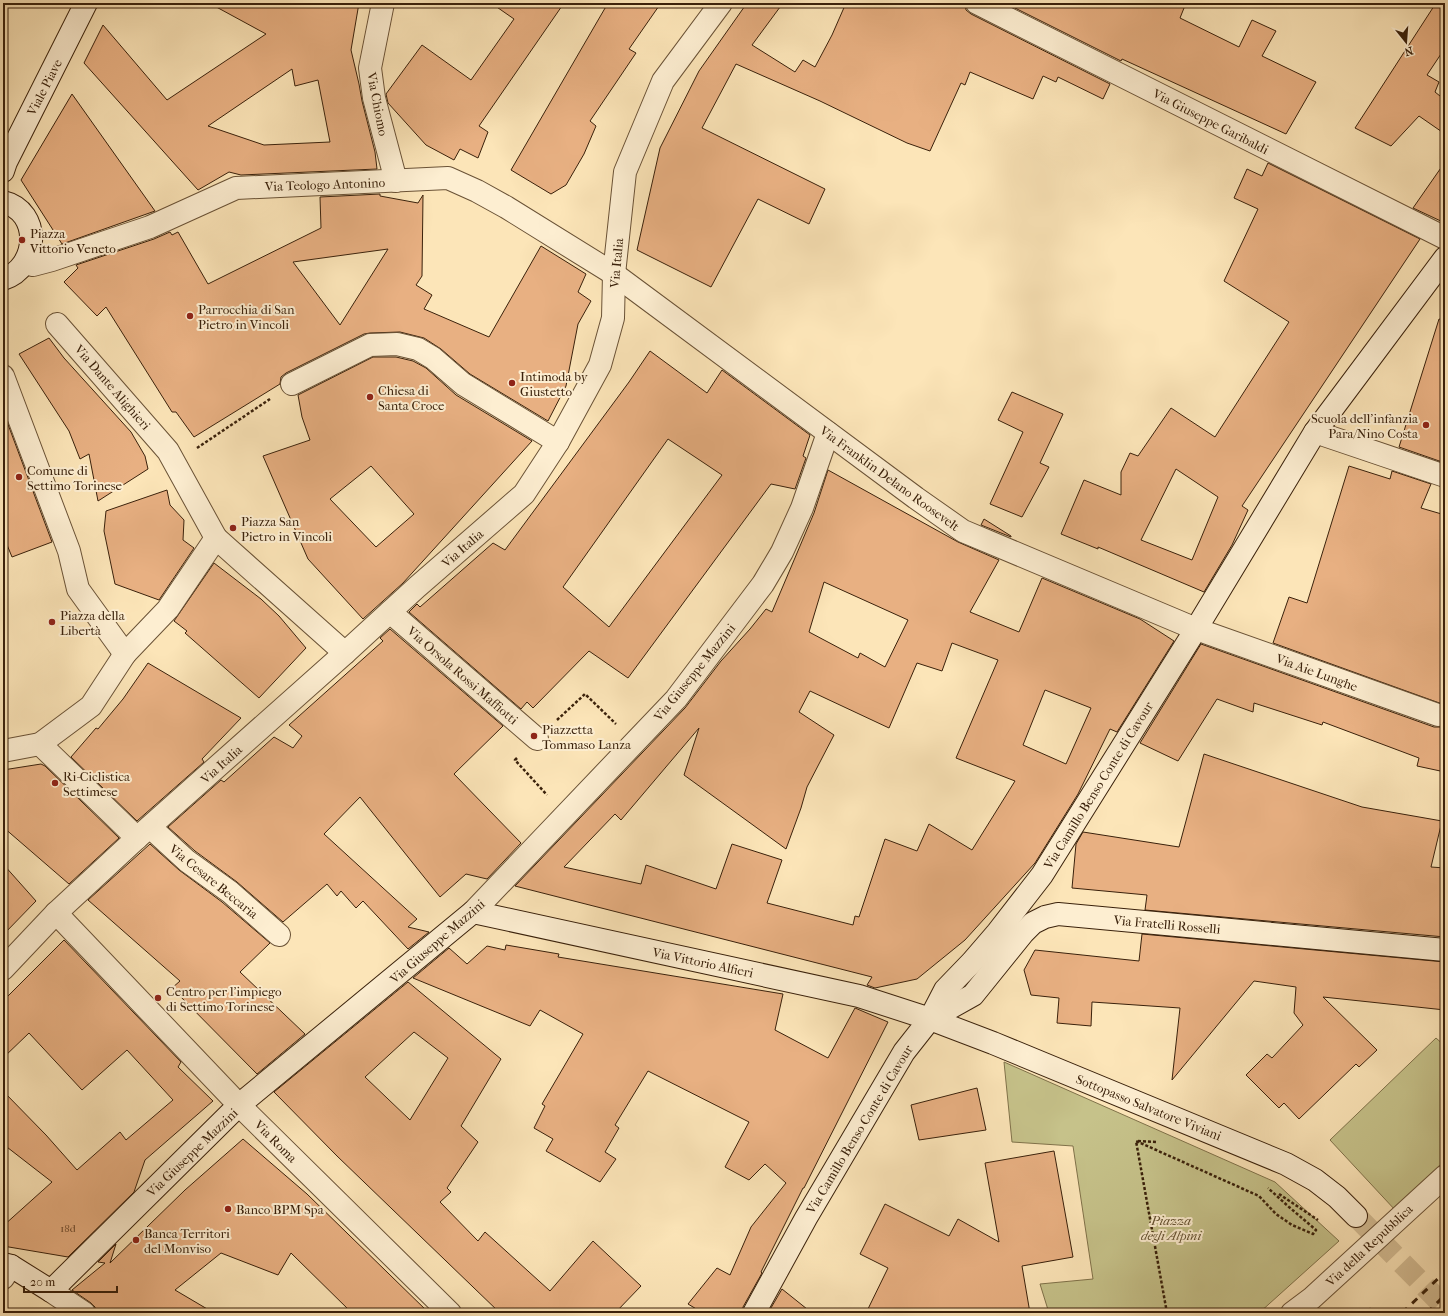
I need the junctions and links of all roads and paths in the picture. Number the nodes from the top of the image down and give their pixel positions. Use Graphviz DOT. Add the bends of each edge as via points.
graph roads {
  1 [pos="86,3"];
  2 [pos="383,3"];
  3 [pos="721,3"];
  4 [pos="977,3"];
  5 [pos="3,171"];
  6 [pos="396,181"];
  7 [pos="3,202"];
  8 [pos="1445,238"];
  9 [pos="1445,258"];
  10 [pos="25,263"];
  11 [pos="614,274"];
  12 [pos="3,279"];
  13 [pos="57,324"];
  14 [pos="3,376"];
  15 [pos="292,384"];
  16 [pos="1315,432"];
  17 [pos="828,433"];
  18 [pos="558,442"];
  19 [pos="172,457"];
  20 [pos="1445,476"];
  21 [pos="212,544"];
  22 [pos="390,612"];
  23 [pos="1196,629"];
  24 [pos="345,653"];
  25 [pos="125,654"];
  26 [pos="1438,715"];
  27 [pos="537,739"];
  28 [pos="635,742"];
  29 [pos="40,744"];
  30 [pos="3,751"];
  31 [pos="515,760"];
  32 [pos="565,815"];
  33 [pos="144,832"];
  34 [pos="1037,882"];
  35 [pos="473,912"];
  36 [pos="56,913"];
  37 [pos="1058,914"];
  38 [pos="279,935"];
  39 [pos="1445,950"];
  40 [pos="3,969"];
  41 [pos="930,1019"];
  42 [pos="240,1106"];
  43 [pos="1445,1176"];
  44 [pos="1356,1216"];
  45 [pos="1322,1222"];
  46 [pos="6,1269"];
  47 [pos="51,1291"];
  48 [pos="84,1313"];
  49 [pos="450,1313"];
  50 [pos="754,1313"];
  51 [pos="1167,1313"];
  52 [pos="1292,1313"];
  53 [pos="1365,1313"];
  54 [pos="1374,1313"];
  1 -- 5 [label="street, Viale Piave"];
  2 -- 6 [label="street, Via Chiomo" via="370,68 374,98"];
  3 -- 11 [label="street, Via Italia" via="663,81 626,172"];
  4 -- 8 [label="street, Via Giuseppe Garibaldi"];
  6 -- 10 [label="street, Via Teologo Antonino" via="236,188 150,227 52,260 33,265"];
  6 -- 11 [label="street, Via Teologo Antonino" via="448,178 477,190"];
  7 -- 10 [label="street" via="16,208 25,217 31,229 32,241"];
  9 -- 16 [label="street, Via Camillo Benso Conte di Cavour"];
  10 -- 12 [label="street" via="19,270"];
  11 -- 17 [label="street, Via Franklin Delano Roosevelt"];
  11 -- 18 [label="street, Via Italia" via="612,318 600,365"];
  13 -- 19 [label="street, Via Dante Alighieri"];
  14 -- 25 [label="street" via="69,551 78,589"];
  15 -- 18 [label="street" via="370,345 397,344 418,349 428,355 463,384"];
  15 -- 19 [label="path"];
  16 -- 20 [label="street"];
  16 -- 23 [label="street, Via Camillo Benso Conte di Cavour"];
  17 -- 23 [label="street, Via Franklin Delano Roosevelt" via="962,531"];
  17 -- 28 [label="street, Via Giuseppe Mazzini" via="802,508 782,552 763,584 676,699"];
  18 -- 22 [label="street, Via Italia" via="524,494"];
  19 -- 21 [label="street, Via Dante Alighieri"];
  21 -- 24 [label="street, Via Dante Alighieri"];
  21 -- 25 [label="street" via="168,609"];
  22 -- 24 [label="street, Via Italia"];
  22 -- 27 [label="street, Via Orsola Rossi Maffiotti"];
  23 -- 26 [label="street, Via Aie Lunghe"];
  23 -- 34 [label="street, Via Camillo Benso Conte di Cavour"];
  24 -- 33 [label="street, Via Italia"];
  25 -- 29 [label="street" via="91,706"];
  27 -- 28 [label="path" via="585,694"];
  28 -- 32 [label="street, Via Giuseppe Mazzini"];
  29 -- 30 [label="street"];
  29 -- 33 [label="street, Via Cesare Beccaria"];
  31 -- 32 [label="path"];
  32 -- 35 [label="street, Via Giuseppe Mazzini"];
  33 -- 36 [label="street, Via Italia"];
  33 -- 38 [label="street, Via Cesare Beccaria" via="230,892"];
  34 -- 37 [label="street" via="1046,900"];
  34 -- 41 [label="street, Via Camillo Benso Conte di Cavour" via="987,945 945,990"];
  35 -- 41 [label="street, Via Vittorio Alfieri" via="859,996"];
  35 -- 42 [label="street, Via Giuseppe Mazzini"];
  36 -- 40 [label="street, Via Italia"];
  36 -- 42 [label="street, Via Roma"];
  37 -- 39 [label="street, Via Fratelli Rosselli"];
  37 -- 41 [label="street, Via Fratelli Rosselli" via="1045,916 1033,923 973,995"];
  41 -- 44 [label="street, Sottopasso Salvatore Viviani" via="1286,1164 1315,1180"];
  41 -- 50 [label="street, Via Camillo Benso Conte di Cavour" via="904,1052 806,1218"];
  42 -- 47 [label="street, Via Giuseppe Mazzini"];
  42 -- 49 [label="street, Via Roma"];
  43 -- 52 [label="street, Via della Repubblica" via="1312,1298"];
  45 -- 51 [label="path" via="1265,1185 1316,1230 1313,1234 1292,1225 1276,1214 1258,1196 1136,1141"];
  46 -- 47 [label="street"];
  47 -- 48 [label="street"];
  53 -- 54 [label="path" via="1370,1309"];
}
